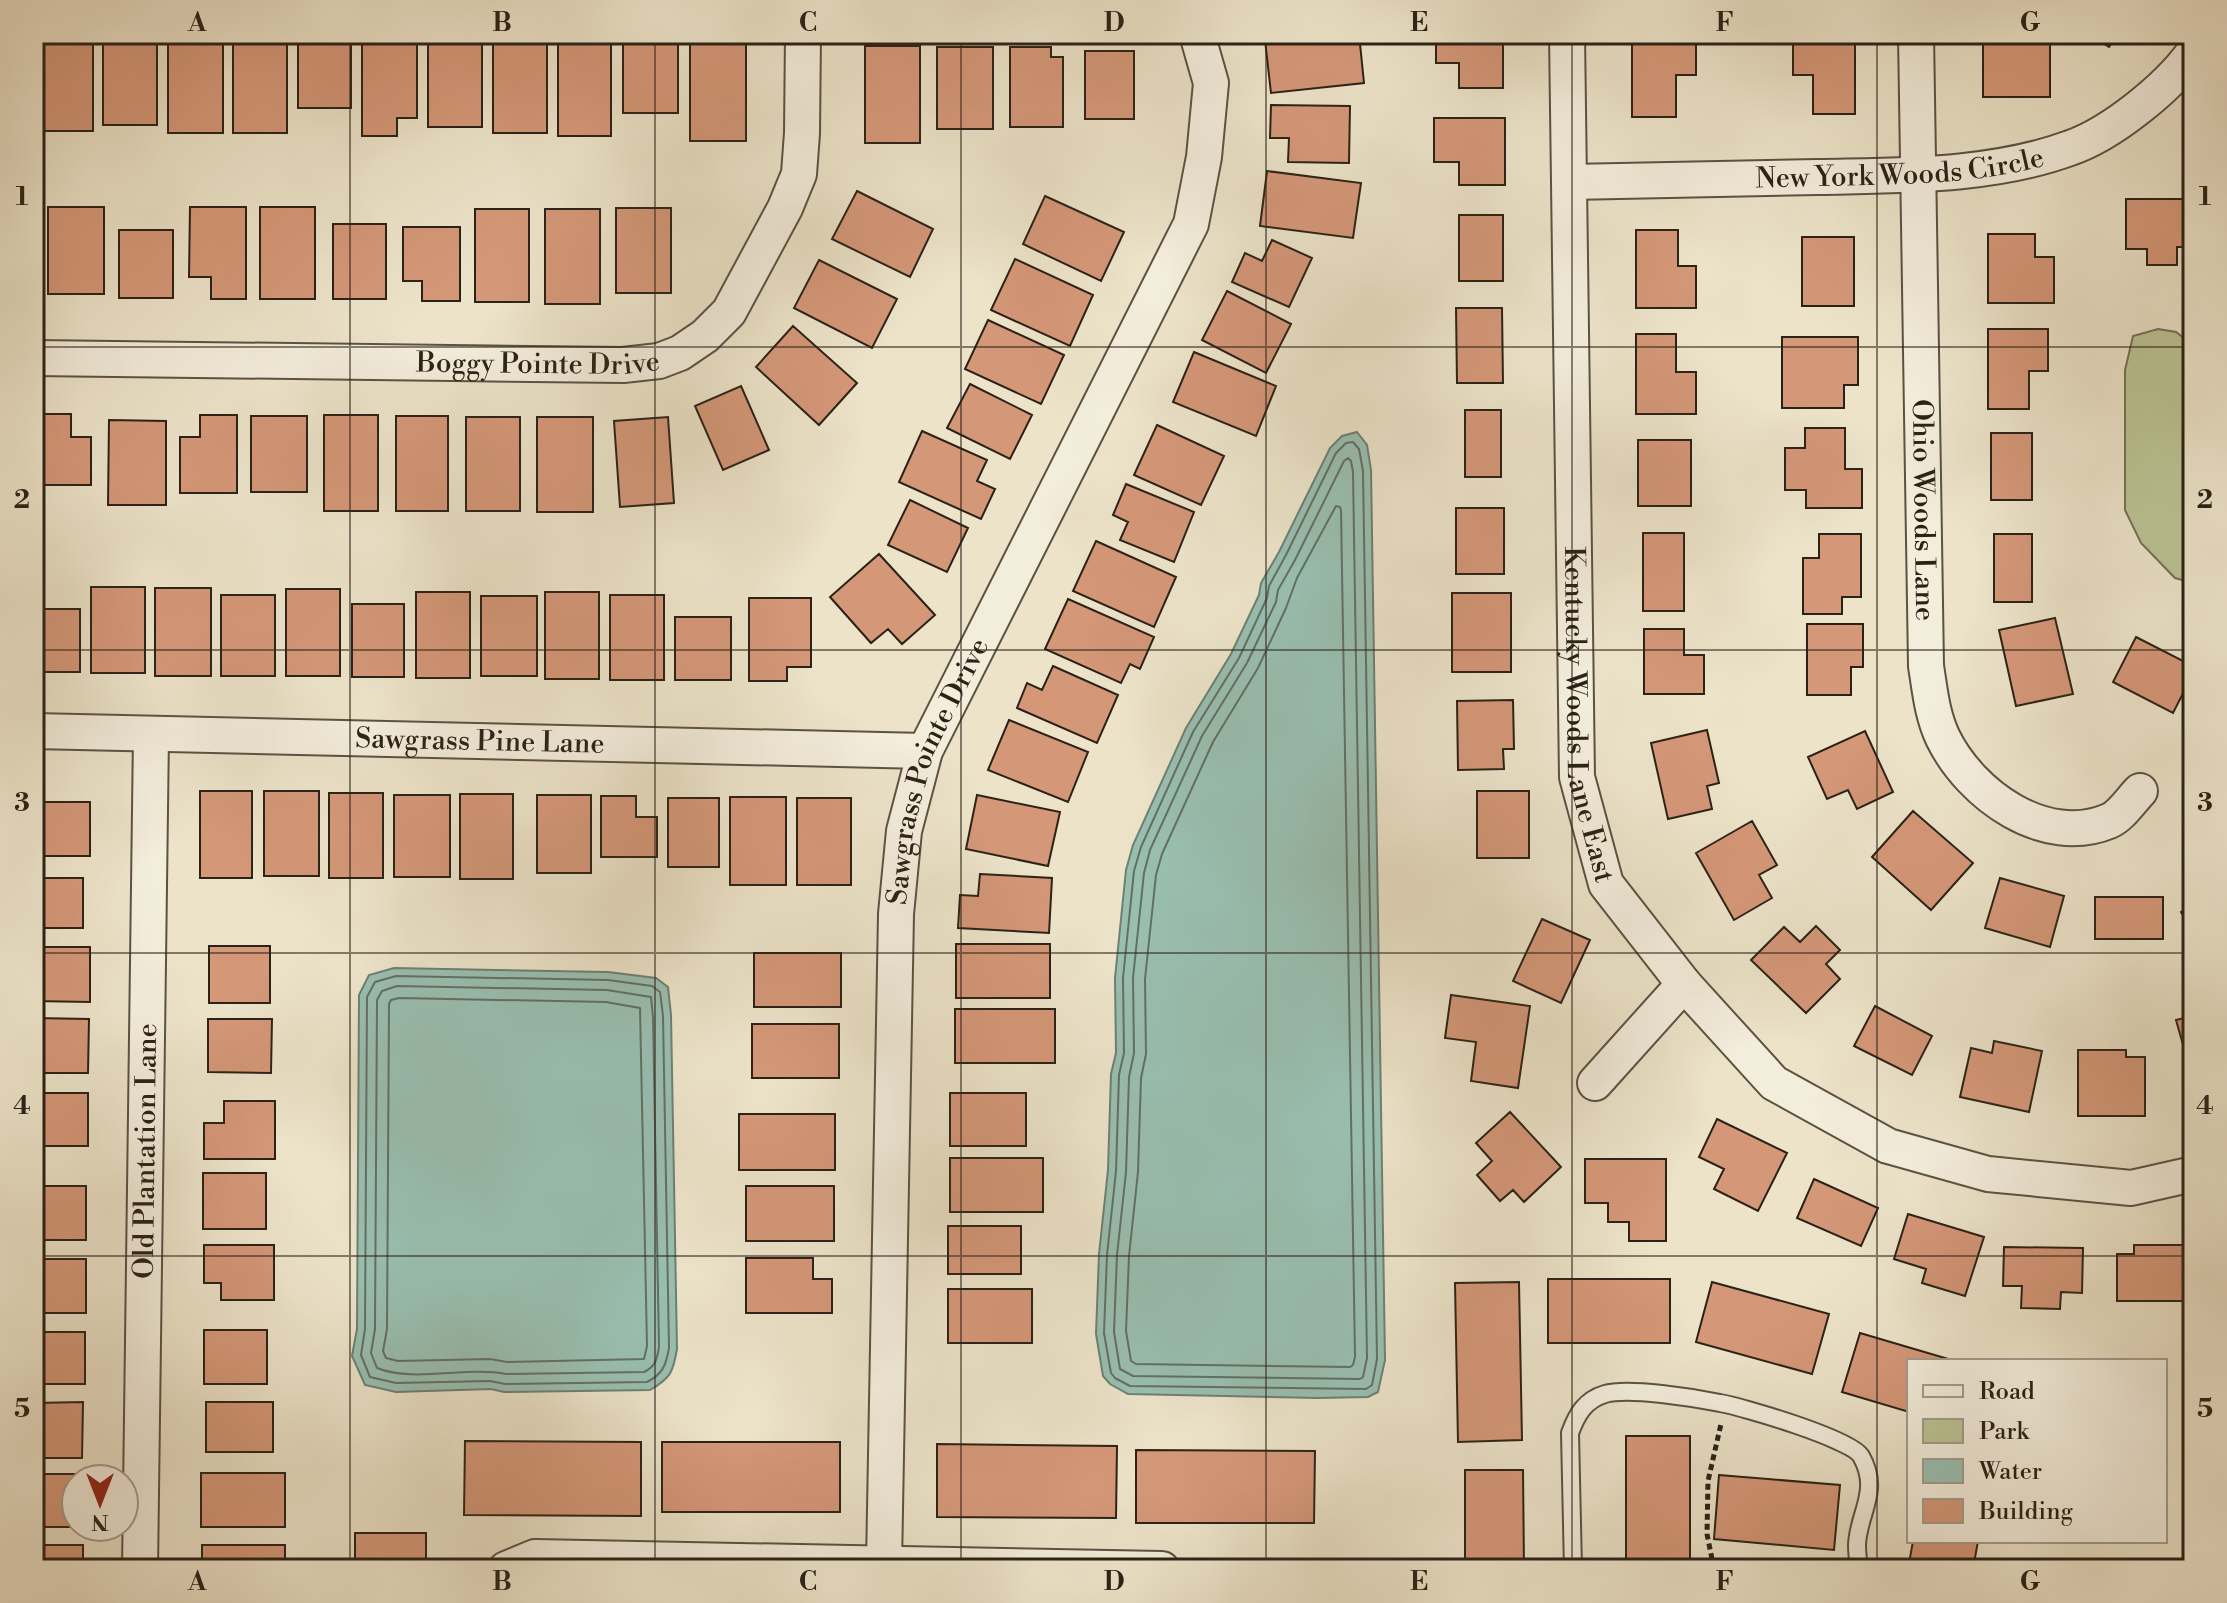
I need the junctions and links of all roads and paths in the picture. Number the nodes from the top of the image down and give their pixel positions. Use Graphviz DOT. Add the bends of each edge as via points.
graph roads {
  1 [pos="803,34"];
  2 [pos="1197,34"];
  3 [pos="1567,34"];
  4 [pos="1916,34"];
  5 [pos="2193,53"];
  6 [pos="1918,175"];
  7 [pos="1570,182"];
  8 [pos="34,358"];
  9 [pos="34,731"];
  10 [pos="151,734"];
  11 [pos="925,751"];
  12 [pos="2140,791"];
  13 [pos="1684,984"];
  14 [pos="1595,1083"];
  15 [pos="2193,1174"];
  16 [pos="1725,1404"];
  17 [pos="656,1564"];
  18 [pos="884,1564"];
  19 [pos="1083,1568"];
  20 [pos="140,1569"];
  21 [pos="506,1569"];
  22 [pos="1162,1569"];
  23 [pos="1573,1569"];
  24 [pos="1714,1569"];
  25 [pos="1859,1569"];
  1 -- 8 [label="street, Boggy Pointe Drive" via="799,174 729,312 680,353 623,365"];
  2 -- 11 [label="street, Sawgrass Pointe Drive" via="1211,83 1191,224"];
  3 -- 7 [label="street, Kentucky Woods Lane East"];
  4 -- 6 [label="street, Ohio Woods Lane"];
  5 -- 6 [label="street, New York Woods Circle" via="2179,72 2121,120 2073,147 2025,162"];
  6 -- 7 [label="street, New York Woods Circle"];
  6 -- 12 [label="street, Ohio Woods Lane" via="1926,666 1943,738 1986,793 2048,826 2081,829 2113,820"];
  7 -- 13 [label="street, Kentucky Woods Lane East" via="1577,777 1606,884"];
  9 -- 10 [label="street, Sawgrass Pine Lane"];
  10 -- 11 [label="street, Sawgrass Pine Lane"];
  10 -- 20 [label="street, Old Plantation Lane"];
  11 -- 18 [label="street, Sawgrass Pointe Drive" via="904,831 896,914"];
  13 -- 14 [label="street"];
  13 -- 15 [label="street, Kentucky Woods Lane East" via="1774,1083 1888,1146 1988,1174 2131,1188"];
  16 -- 23 [label="lane" via="1628,1392 1606,1393 1588,1402 1570,1433"];
  16 -- 24 [label="path" via="1708,1481 1707,1534"];
  16 -- 25 [label="lane" via="1834,1437 1859,1452 1869,1487 1857,1542"];
  17 -- 18 [label="street"];
  17 -- 21 [label="street" via="535,1557"];
  18 -- 19 [label="street"];
  19 -- 22 [label="street"];
}
